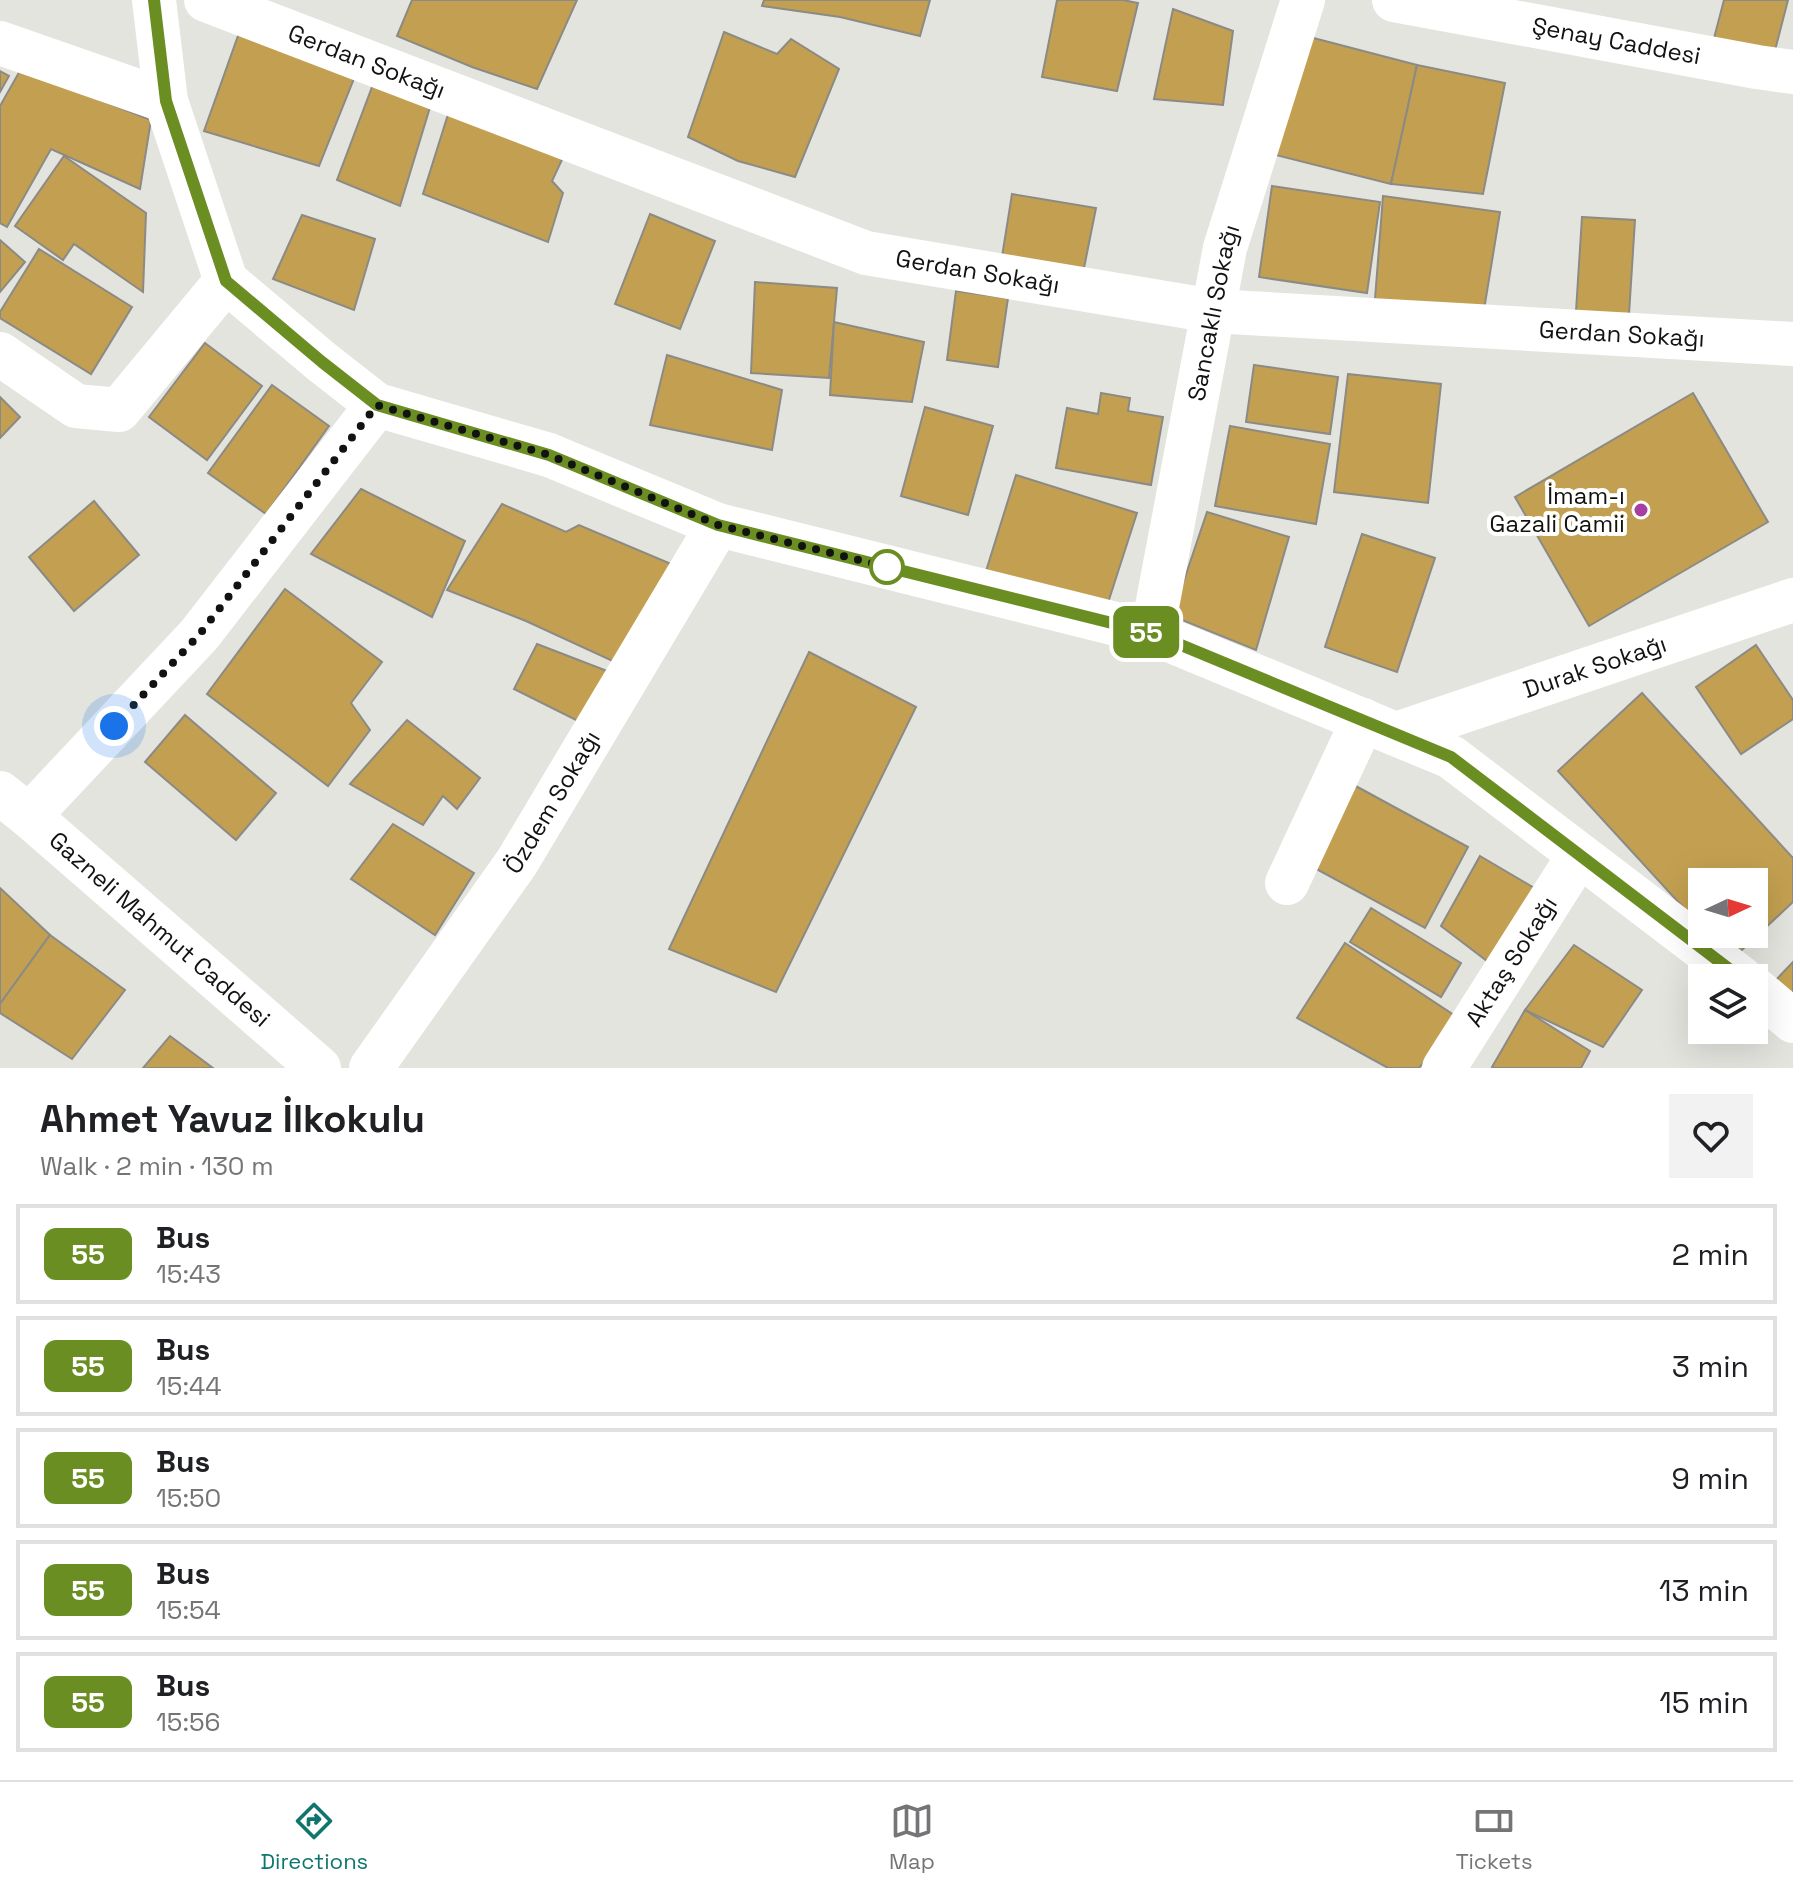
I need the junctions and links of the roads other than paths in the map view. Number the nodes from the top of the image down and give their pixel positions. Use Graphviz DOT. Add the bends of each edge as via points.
graph roads {
  1 [pos="154,0"];
  2 [pos="206,0"];
  3 [pos="1303,0"];
  4 [pos="1394,0"];
  5 [pos="0,43"];
  6 [pos="1793,72"];
  7 [pos="166,101"];
  8 [pos="226,281"];
  9 [pos="1213,311"];
  10 [pos="1793,344"];
  11 [pos="0,354"];
  12 [pos="377,405"];
  13 [pos="718,525"];
  14 [pos="1793,600"];
  15 [pos="1152,633"];
  16 [pos="1380,727"];
  17 [pos="15,804"];
  18 [pos="1579,855"];
  19 [pos="1287,883"];
  20 [pos="1723,964"];
  21 [pos="1768,1000"];
  22 [pos="1793,1021"];
  23 [pos="319,1068"];
  24 [pos="371,1068"];
  25 [pos="1444,1068"];
  1 -- 7 [label="street"];
  2 -- 9 [label="street, Gerdan Sokağı" via="866,253"];
  3 -- 9 [label="street, Sancaklı Sokağı" via="1225,248"];
  4 -- 6 [label="street, Şenay Caddesi"];
  5 -- 7 [label="street"];
  7 -- 8 [label="street"];
  8 -- 11 [label="street" via="119,410 76,406"];
  8 -- 12 [label="street"];
  9 -- 10 [label="street, Gerdan Sokağı"];
  9 -- 15 [label="street, Sancaklı Sokağı"];
  12 -- 13 [label="street" via="549,455"];
  12 -- 17 [label="street" via="199,635"];
  13 -- 15 [label="street"];
  13 -- 24 [label="street, Özdem Sokağı" via="517,862"];
  14 -- 16 [label="street, Durak Sokağı"];
  15 -- 16 [label="street"];
  16 -- 18 [label="street" via="1451,757"];
  16 -- 19 [label="street"];
  17 -- 23 [label="street, Gazneli Mahmut Caddesi"];
  18 -- 20 [label="street"];
  18 -- 25 [label="street, Aktaş Sokağı"];
  21 -- 22 [label="street"];
}
